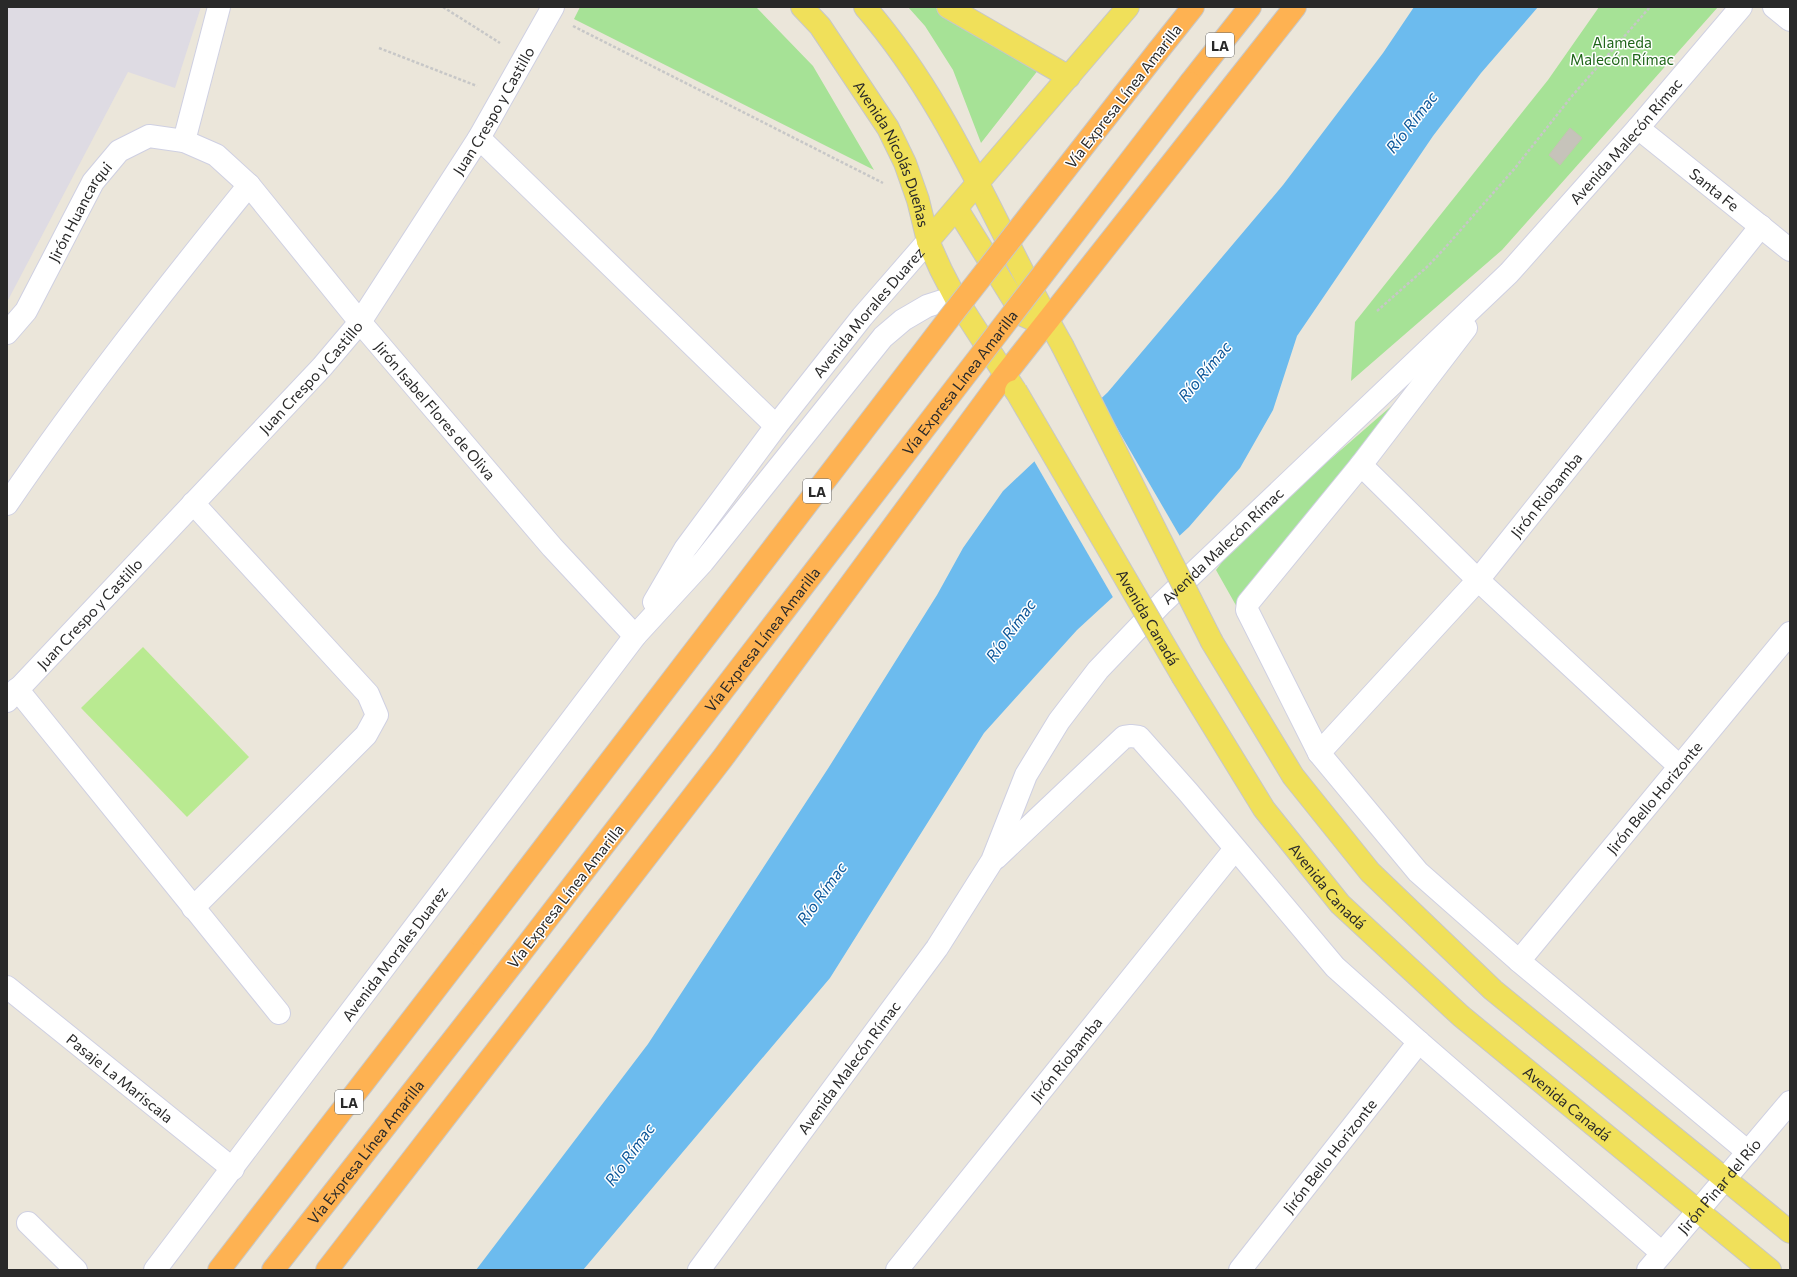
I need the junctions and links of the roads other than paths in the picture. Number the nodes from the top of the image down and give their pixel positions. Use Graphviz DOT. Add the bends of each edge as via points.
graph roads {
  1 [pos="219,7"];
  2 [pos="802,7"];
  3 [pos="865,7"];
  4 [pos="948,7"];
  5 [pos="1128,7"];
  6 [pos="1194,7"];
  7 [pos="1250,7"];
  8 [pos="1295,7"];
  9 [pos="1741,7"];
  10 [pos="1774,7"];
  11 [pos="552,10"];
  12 [pos="1790,20"];
  13 [pos="1070,77"];
  14 [pos="1638,128"];
  15 [pos="479,138"];
  16 [pos="184,141"];
  17 [pos="979,183"];
  18 [pos="250,185"];
  19 [pos="957,209"];
  20 [pos="1761,226"];
  21 [pos="928,241"];
  22 [pos="1790,250"];
  23 [pos="1508,273"];
  24 [pos="955,298"];
  25 [pos="1048,321"];
  26 [pos="360,322"];
  27 [pos="7,333"];
  28 [pos="1010,383"];
  29 [pos="776,426"];
  30 [pos="1361,465"];
  31 [pos="193,503"];
  32 [pos="7,504"];
  33 [pos="1478,580"];
  34 [pos="1790,633"];
  35 [pos="634,636"];
  36 [pos="12,695"];
  37 [pos="1319,753"];
  38 [pos="1680,766"];
  39 [pos="1235,849"];
  40 [pos="992,861"];
  41 [pos="193,908"];
  42 [pos="1519,962"];
  43 [pos="7,987"];
  44 [pos="279,1013"];
  45 [pos="1419,1042"];
  46 [pos="1790,1102"];
  47 [pos="1748,1152"];
  48 [pos="233,1169"];
  49 [pos="1725,1179"];
  50 [pos="1698,1210"];
  51 [pos="28,1223"];
  52 [pos="1790,1232"];
  53 [pos="1662,1253"];
  54 [pos="709,1266"];
  55 [pos="76,1270"];
  56 [pos="155,1270"];
  57 [pos="218,1270"];
  58 [pos="273,1270"];
  59 [pos="327,1270"];
  60 [pos="897,1270"];
  61 [pos="1240,1270"];
  62 [pos="1648,1270"];
  63 [pos="1770,1270"];
  1 -- 16 [label="street"];
  2 -- 21 [label="main road, Avenida Nicolás Dueñas" via="820,26 888,128 905,163 918,200"];
  3 -- 17 [label="main road" via="885,30 929,94"];
  4 -- 13 [label="main road"];
  5 -- 13 [label="main road, Avenida Morales Duarez"];
  6 -- 57 [label="highway, Vía Expresa Línea Amarilla / LA, bridge" via="936,336"];
  7 -- 58 [label="highway, Vía Expresa Línea Amarilla / LA, bridge" via="517,958"];
  8 -- 25 [label="highway"];
  9 -- 14 [label="street, Avenida Malecón Rímac"];
  10 -- 12 [label="street"];
  11 -- 15 [label="street, Juan Crespo y Castillo"];
  13 -- 17 [label="main road, Avenida Morales Duarez"];
  14 -- 20 [label="street, Santa Fe"];
  14 -- 23 [label="street, Avenida Malecón Rímac"];
  15 -- 26 [label="street, Juan Crespo y Castillo"];
  15 -- 29 [label="street"];
  16 -- 18 [label="street, Jirón Isabel Flores de Oliva" via="216,155"];
  16 -- 27 [label="street, Jirón Huancarqui" via="149,136 119,151 93,182 26,311"];
  17 -- 19 [label="main road, Avenida Morales Duarez"];
  17 -- 25 [label="main road"];
  18 -- 26 [label="street, Jirón Isabel Flores de Oliva"];
  18 -- 32 [label="street" via="50,440"];
  19 -- 21 [label="main road, Avenida Morales Duarez"];
  19 -- 25 [label="main road" via="1023,315 1034,320"];
  20 -- 22 [label="street, Santa Fe"];
  20 -- 33 [label="street, Jirón Riobamba"];
  21 -- 24 [label="main road, Avenida Nicolás Dueñas"];
  21 -- 29 [label="street, Avenida Morales Duarez" via="862,317"];
  23 -- 30 [label="street, Avenida Malecón Rímac"];
  23 -- 40 [label="street, Avenida Malecón Rímac" via="1162,603 1098,670 1059,720 1026,775"];
  24 -- 28 [label="main road, Avenida Nicolás Dueñas"];
  24 -- 35 [label="street, Avenida Morales Duarez" via="927,306 903,320 883,337 703,562"];
  25 -- 28 [label="highway"];
  25 -- 49 [label="main road, bridge" via="1212,642 1293,776 1370,872 1493,990"];
  26 -- 31 [label="street, Juan Crespo y Castillo" via="322,367"];
  26 -- 35 [label="street, Jirón Isabel Flores de Oliva" via="552,547"];
  28 -- 50 [label="main road, Avenida Canadá, bridge" via="1264,809 1340,904 1461,1016"];
  28 -- 59 [label="highway"];
  29 -- 35 [label="street, Avenida Morales Duarez" via="685,548"];
  30 -- 33 [label="street"];
  30 -- 37 [label="street, Avenida Malecón Rímac" via="1248,603 1250,617"];
  31 -- 36 [label="street, Juan Crespo y Castillo"];
  31 -- 41 [label="street" via="368,694 377,715 366,735"];
  33 -- 37 [label="street, Jirón Riobamba"];
  33 -- 38 [label="street"];
  34 -- 38 [label="street, Jirón Bello Horizonte"];
  35 -- 48 [label="street, Avenida Morales Duarez"];
  36 -- 41 [label="street"];
  37 -- 42 [label="street" via="1418,872"];
  38 -- 42 [label="street, Jirón Bello Horizonte"];
  39 -- 40 [label="street, Avenida Malecón Rímac" via="1139,737 1132,736 1124,737"];
  39 -- 45 [label="street" via="1334,967"];
  39 -- 60 [label="street, Jirón Riobamba"];
  40 -- 54 [label="street, Avenida Malecón Rímac" via="937,948"];
  41 -- 44 [label="street"];
  42 -- 47 [label="street"];
  43 -- 48 [label="street, Pasaje La Mariscala"];
  45 -- 53 [label="street"];
  45 -- 61 [label="street, Jirón Bello Horizonte"];
  46 -- 47 [label="street, Jirón Pinar del Río"];
  47 -- 49 [label="street, Jirón Pinar del Río"];
  48 -- 56 [label="street, Avenida Morales Duarez"];
  49 -- 50 [label="street, Jirón Pinar del Río"];
  49 -- 52 [label="main road"];
  50 -- 53 [label="street, Jirón Pinar del Río"];
  50 -- 63 [label="main road, Avenida Canadá"];
  51 -- 55 [label="street"];
  53 -- 62 [label="street, Jirón Pinar del Río"];
}
